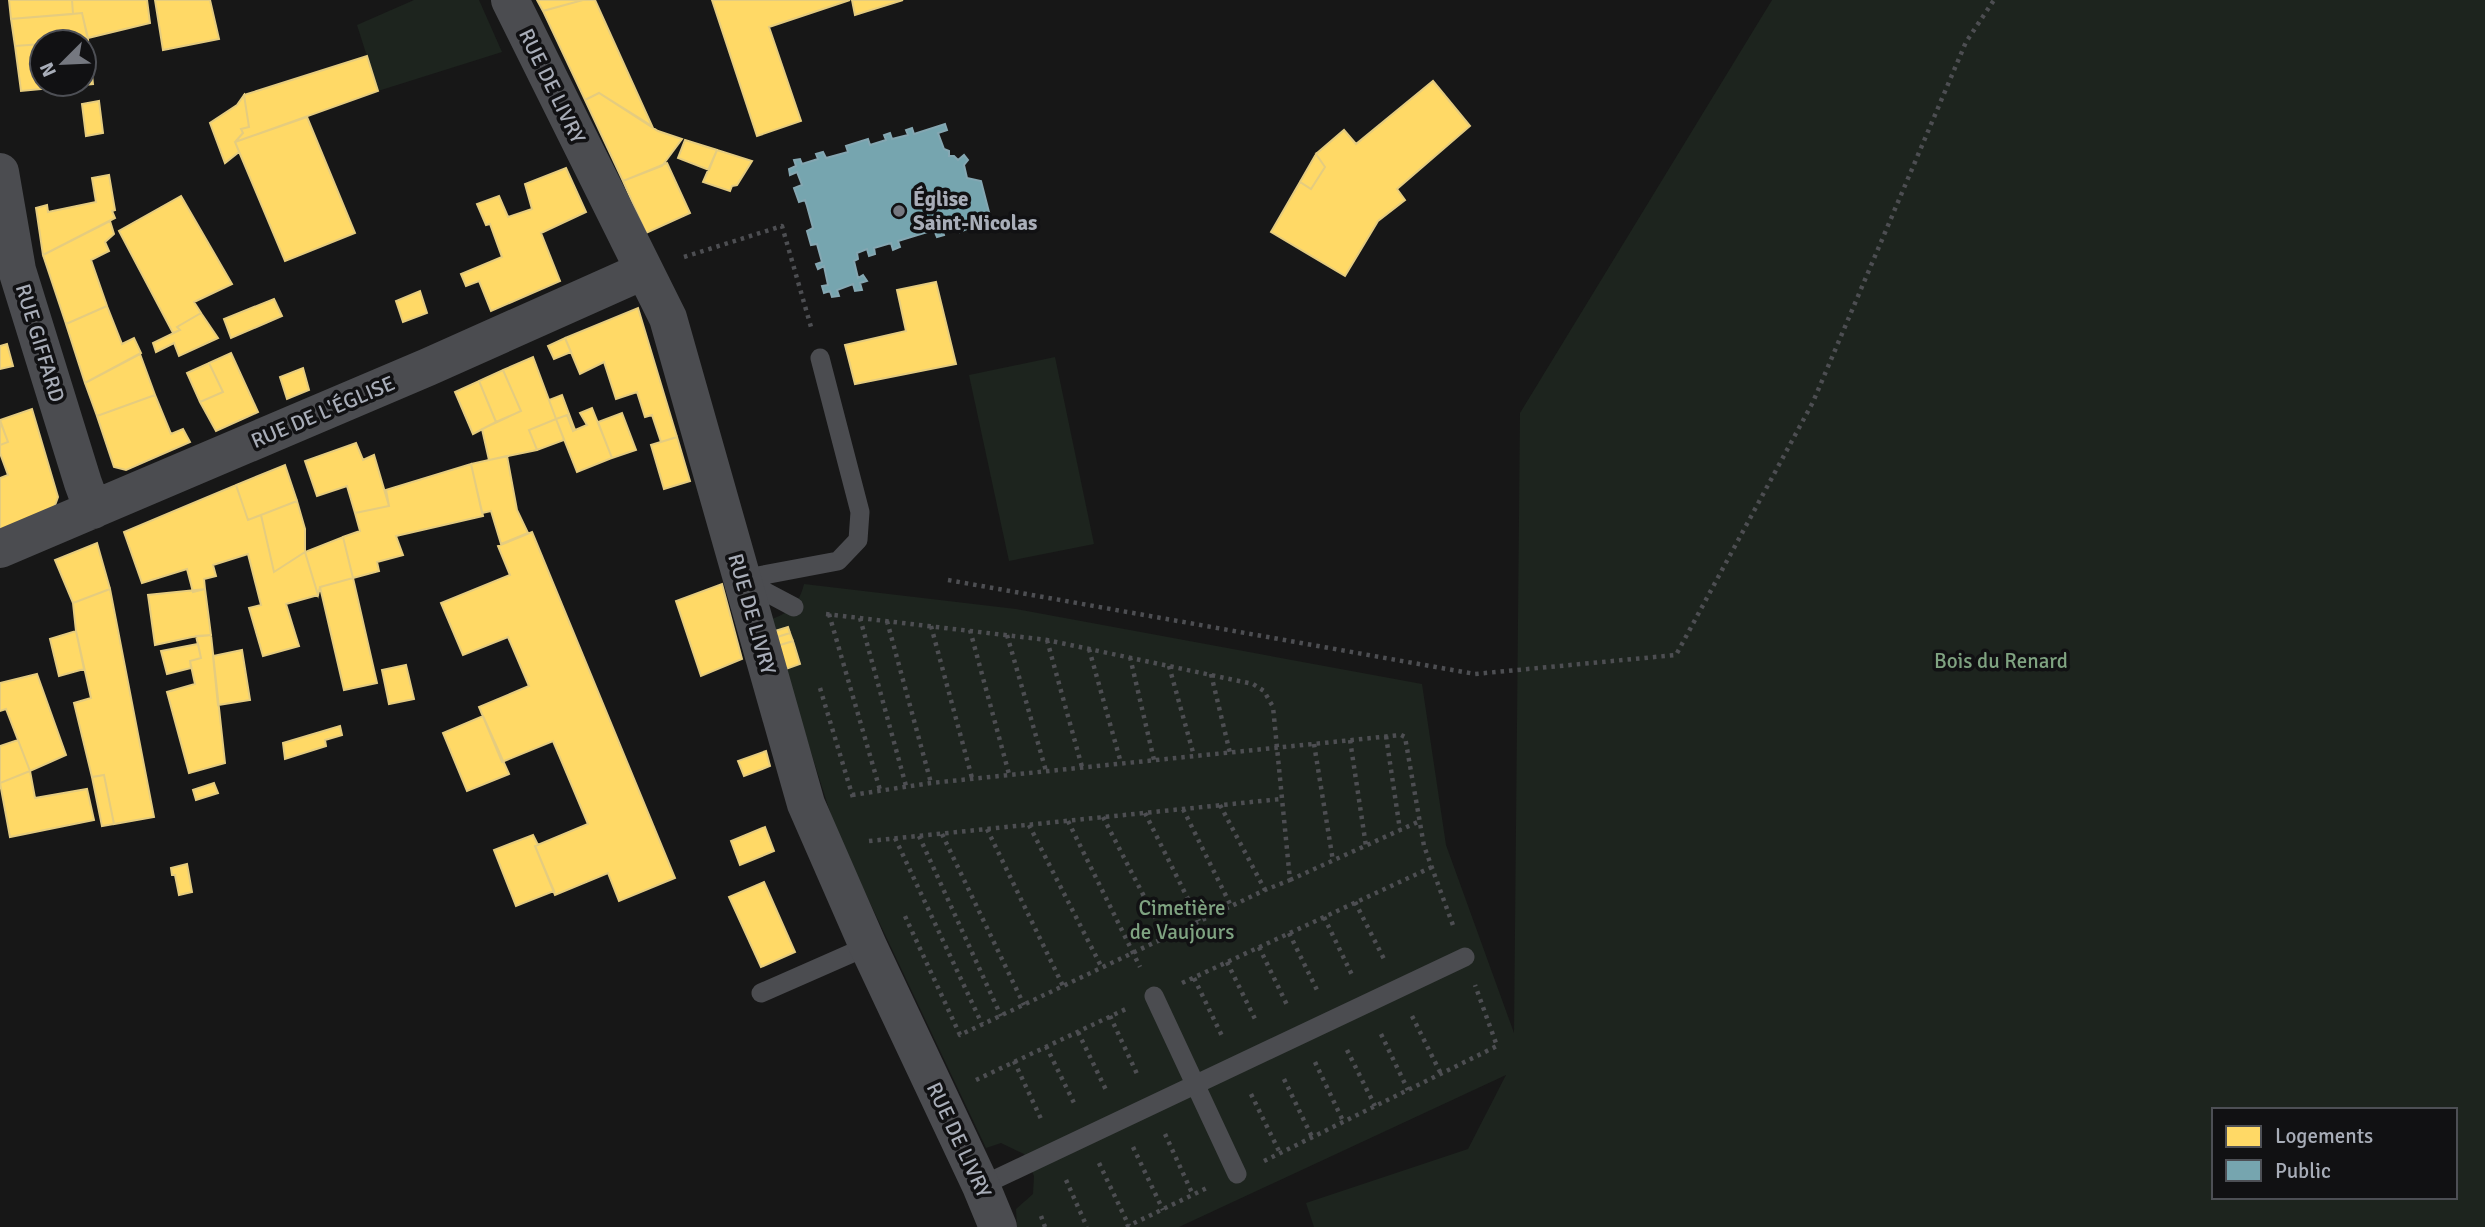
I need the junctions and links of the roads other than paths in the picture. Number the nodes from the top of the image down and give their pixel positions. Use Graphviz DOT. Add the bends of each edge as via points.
graph roads {
  1 [pos="510,0"];
  2 [pos="0,172"];
  3 [pos="643,271"];
  4 [pos="820,358"];
  5 [pos="93,510"];
  6 [pos="0,549"];
  7 [pos="742,579"];
  8 [pos="794,607"];
  9 [pos="868,946"];
  10 [pos="1465,957"];
  11 [pos="761,993"];
  12 [pos="1154,996"];
  13 [pos="1196,1085"];
  14 [pos="1237,1174"];
  15 [pos="981,1186"];
  16 [pos="998,1227"];
  1 -- 3 [label="street, RUE DE LIVRY"];
  2 -- 5 [label="street, RUE GIFFARD" via="18,270"];
  3 -- 5 [label="street, RUE DE L'ÉGLISE"];
  3 -- 7 [label="street, RUE DE LIVRY" via="668,318"];
  4 -- 7 [label="lane" via="860,512 858,540 838,561"];
  5 -- 6 [label="street, RUE DE L'ÉGLISE"];
  7 -- 8 [label="lane"];
  7 -- 9 [label="street, RUE DE LIVRY" via="806,804"];
  9 -- 11 [label="lane"];
  9 -- 15 [label="street, RUE DE LIVRY"];
  10 -- 13 [label="lane"];
  12 -- 13 [label="lane"];
  13 -- 14 [label="lane"];
  13 -- 15 [label="lane"];
  15 -- 16 [label="street, RUE DE LIVRY"];
}
